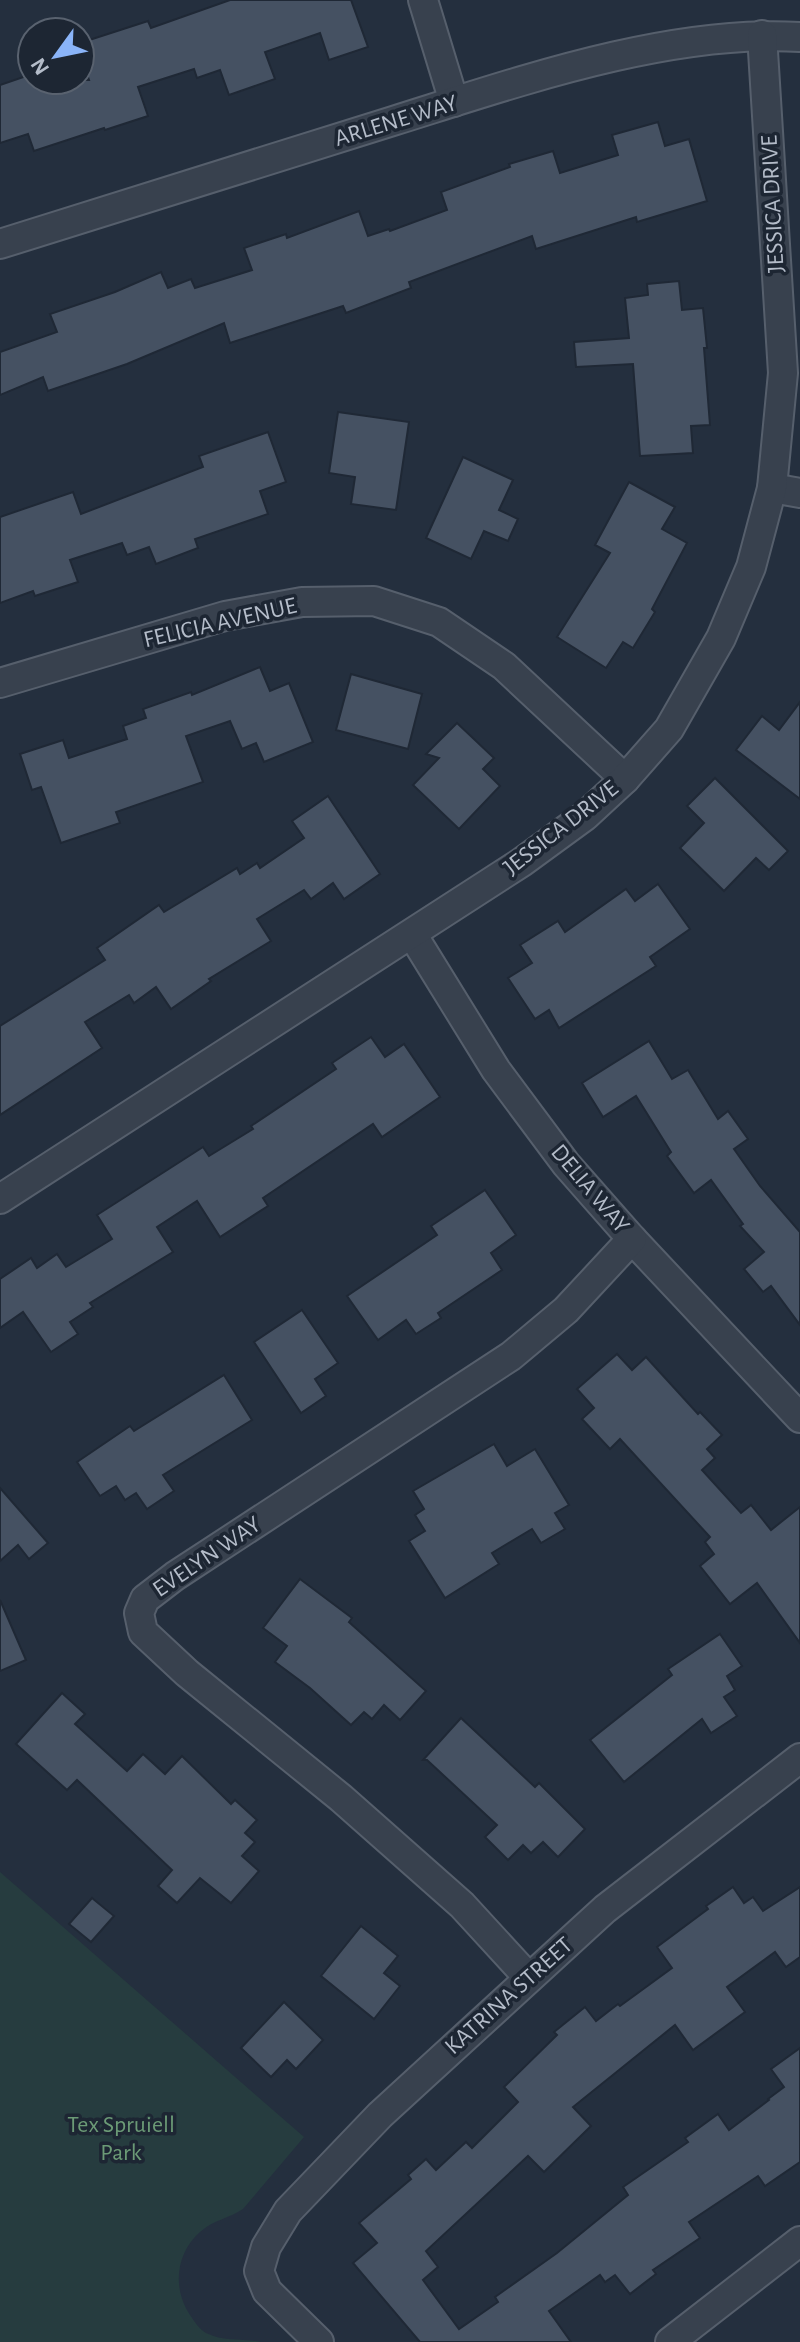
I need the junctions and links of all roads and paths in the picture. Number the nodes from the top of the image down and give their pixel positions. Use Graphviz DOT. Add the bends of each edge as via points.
graph roads {
  1 [pos="423,0"];
  2 [pos="762,35"];
  3 [pos="800,37"];
  4 [pos="454,102"];
  5 [pos="0,244"];
  6 [pos="772,488"];
  7 [pos="800,493"];
  8 [pos="0,683"];
  9 [pos="625,779"];
  10 [pos="412,934"];
  11 [pos="0,1199"];
  12 [pos="632,1239"];
  13 [pos="800,1418"];
  14 [pos="800,1758"];
  15 [pos="529,1978"];
  16 [pos="800,2241"];
  17 [pos="319,2342"];
  18 [pos="670,2342"];
  1 -- 4 [label="street"];
  2 -- 3 [label="street, ARLENE WAY"];
  2 -- 4 [label="street, ARLENE WAY" via="645,50"];
  2 -- 6 [label="street, JESSICA DRIVE" via="783,373"];
  4 -- 5 [label="street, ARLENE WAY"];
  6 -- 7 [label="street"];
  6 -- 9 [label="street, JESSICA DRIVE" via="751,567 721,638 669,729"];
  8 -- 9 [label="street, FELICIA AVENUE" via="225,616 302,602 374,601 439,622 504,666"];
  9 -- 10 [label="street, JESSICA DRIVE" via="585,816"];
  10 -- 11 [label="street, JESSICA DRIVE"];
  10 -- 12 [label="street, DELIA WAY" via="496,1070 566,1164"];
  12 -- 13 [label="street, DELIA WAY"];
  12 -- 15 [label="street, EVELYN WAY" via="566,1310 511,1356 175,1576 145,1599 139,1613 143,1632 462,1905"];
  14 -- 15 [label="street, KATRINA STREET" via="605,1909"];
  15 -- 17 [label="street, KATRINA STREET" via="380,2115 288,2211 266,2247 259,2271 267,2291"];
  16 -- 18 [label="street"];
}
